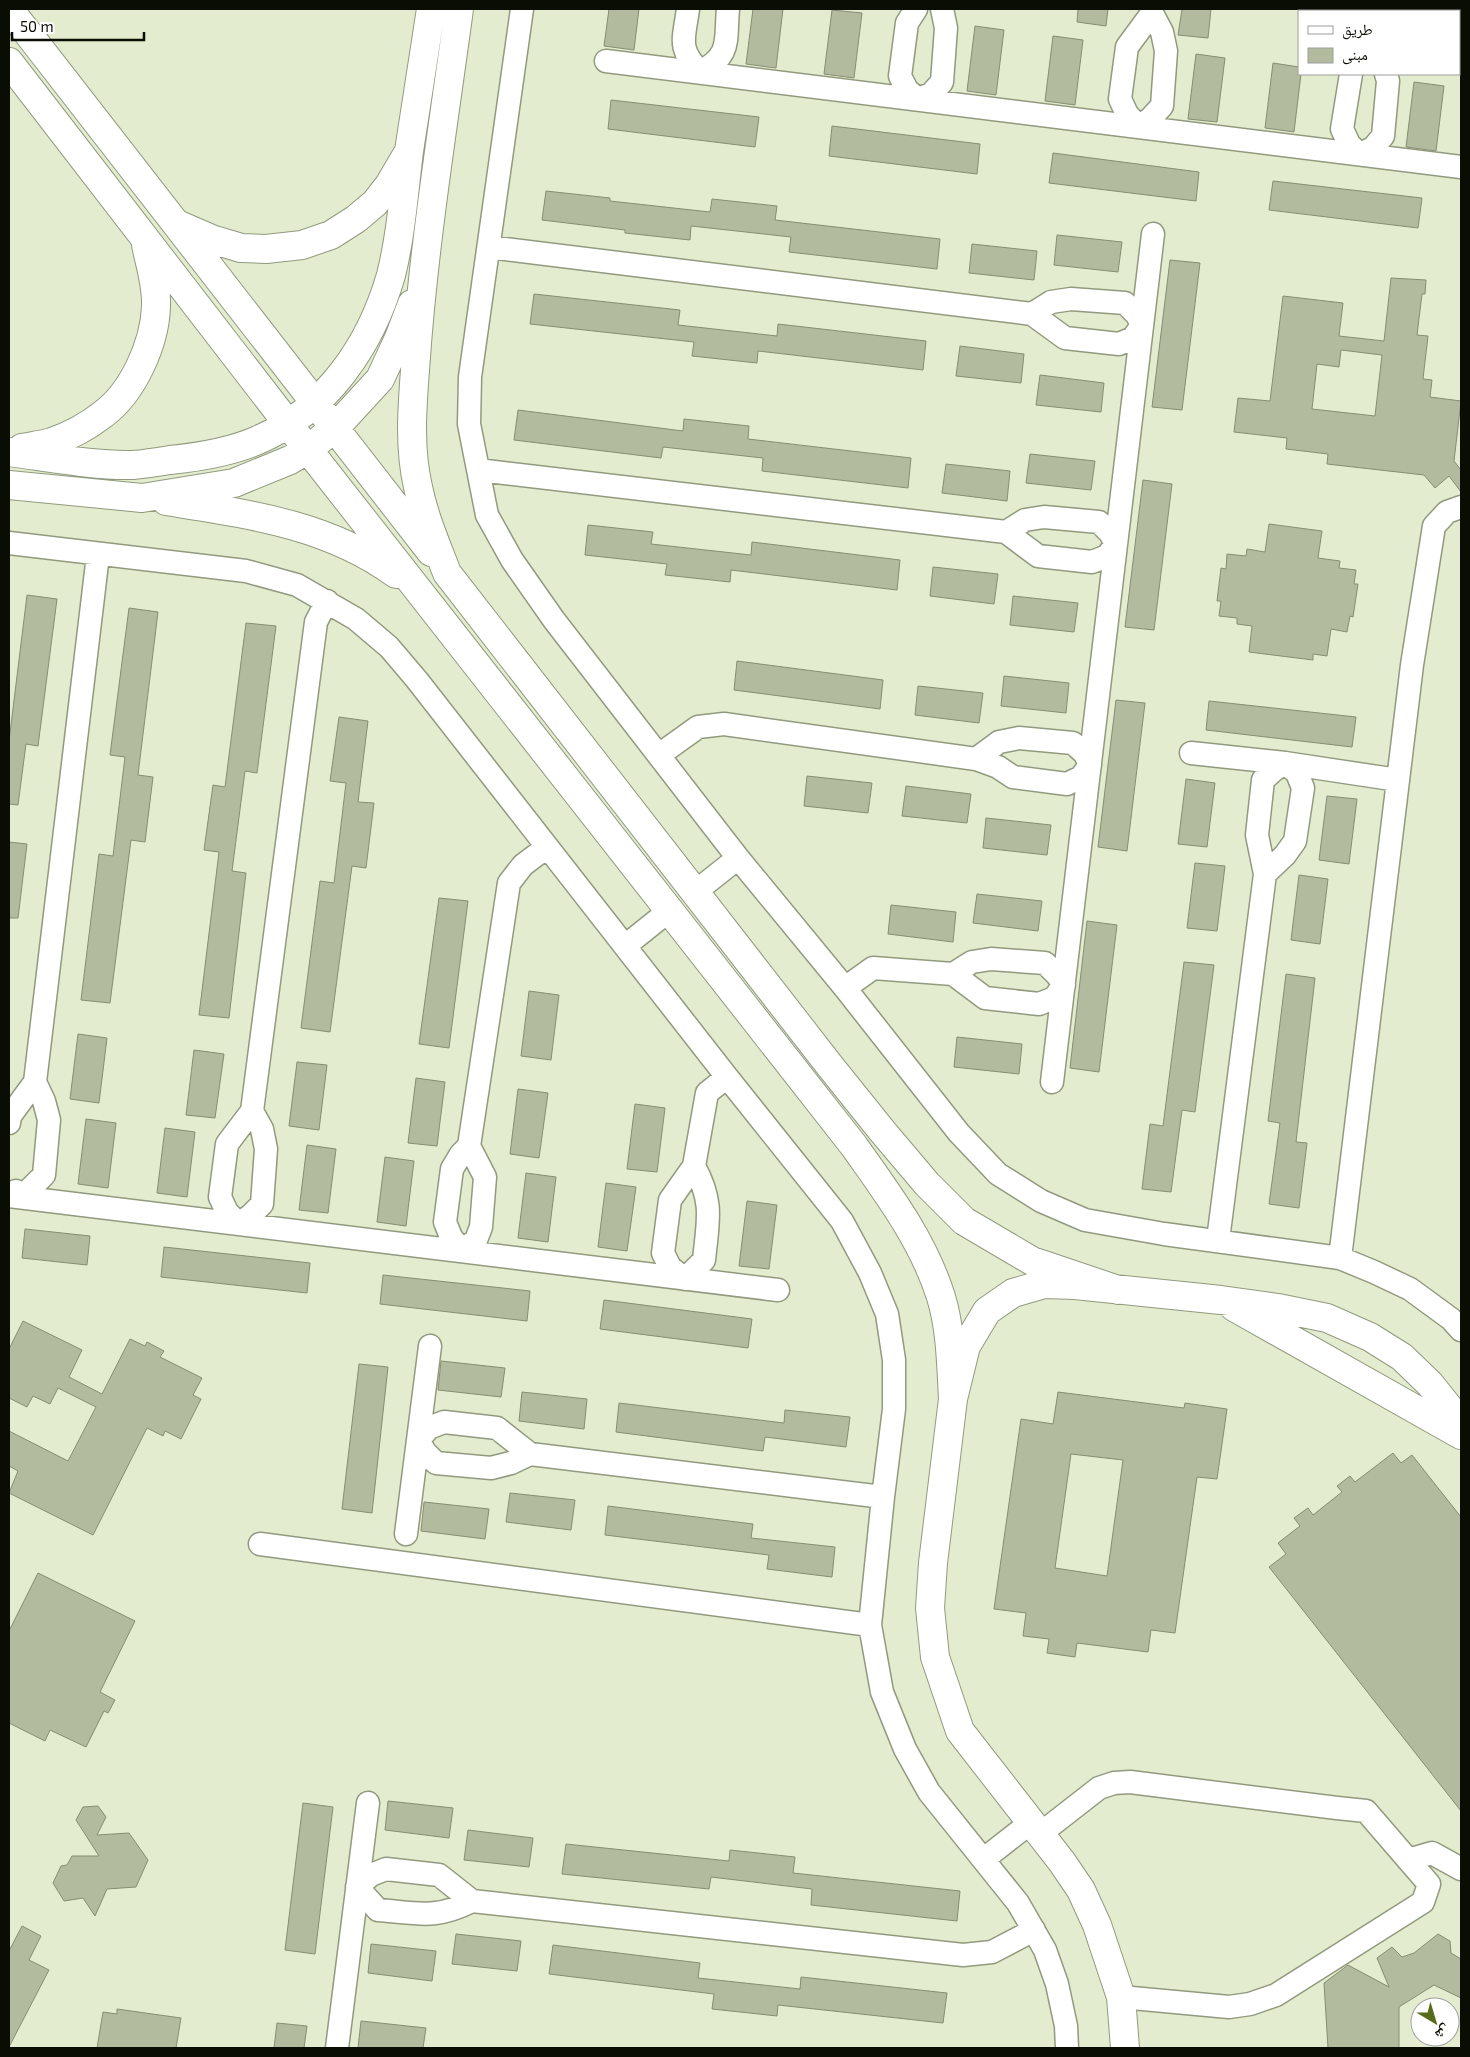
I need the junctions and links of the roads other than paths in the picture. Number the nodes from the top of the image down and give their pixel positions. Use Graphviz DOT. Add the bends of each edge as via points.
graph roads {
  1 [pos="9,9"];
  2 [pos="431,9"];
  3 [pos="459,9"];
  4 [pos="522,9"];
  5 [pos="688,9"];
  6 [pos="728,9"];
  7 [pos="916,9"];
  8 [pos="942,9"];
  9 [pos="1152,11"];
  10 [pos="606,61"];
  11 [pos="9,62"];
  12 [pos="700,72"];
  13 [pos="1350,75"];
  14 [pos="1386,75"];
  15 [pos="918,99"];
  16 [pos="84,106"];
  17 [pos="58,127"];
  18 [pos="1139,127"];
  19 [pos="408,151"];
  20 [pos="1359,154"];
  21 [pos="1461,167"];
  22 [pos="175,223"];
  23 [pos="1153,234"];
  24 [pos="145,239"];
  25 [pos="489,247"];
  26 [pos="423,276"];
  27 [pos="1032,314"];
  28 [pos="1142,325"];
  29 [pos="315,404"];
  30 [pos="288,424"];
  31 [pos="334,428"];
  32 [pos="308,450"];
  33 [pos="9,451"];
  34 [pos="478,470"];
  35 [pos="9,485"];
  36 [pos="142,498"];
  37 [pos="1461,507"];
  38 [pos="1006,532"];
  39 [pos="9,543"];
  40 [pos="1116,544"];
  41 [pos="98,555"];
  42 [pos="447,573"];
  43 [pos="420,591"];
  44 [pos="327,601"];
  45 [pos="562,720"];
  46 [pos="536,740"];
  47 [pos="1191,753"];
  48 [pos="659,754"];
  49 [pos="976,759"];
  50 [pos="1285,763"];
  51 [pos="1090,765"];
  52 [pos="1398,780"];
  53 [pos="548,847"];
  54 [pos="738,858"];
  55 [pos="1264,874"];
  56 [pos="695,892"];
  57 [pos="670,910"];
  58 [pos="625,946"];
  59 [pos="953,974"];
  60 [pos="1064,986"];
  61 [pos="845,988"];
  62 [pos="830,1066"];
  63 [pos="727,1077"];
  64 [pos="35,1082"];
  65 [pos="1052,1082"];
  66 [pos="806,1085"];
  67 [pos="252,1111"];
  68 [pos="9,1123"];
  69 [pos="469,1146"];
  70 [pos="694,1166"];
  71 [pos="13,1191"];
  72 [pos="239,1224"];
  73 [pos="1218,1240"];
  74 [pos="462,1251"];
  75 [pos="1340,1258"];
  76 [pos="684,1279"];
  77 [pos="778,1290"];
  78 [pos="1118,1290"];
  79 [pos="1221,1300"];
  80 [pos="1461,1330"];
  81 [pos="430,1346"];
  82 [pos="953,1399"];
  83 [pos="1461,1423"];
  84 [pos="1461,1435"];
  85 [pos="418,1440"];
  86 [pos="530,1454"];
  87 [pos="883,1496"];
  88 [pos="406,1534"];
  89 [pos="260,1544"];
  90 [pos="870,1625"];
  91 [pos="368,1803"];
  92 [pos="1035,1829"];
  93 [pos="984,1859"];
  94 [pos="1408,1860"];
  95 [pos="1461,1868"];
  96 [pos="357,1887"];
  97 [pos="472,1900"];
  98 [pos="1034,1930"];
  99 [pos="1122,1997"];
  100 [pos="337,2048"];
  101 [pos="1067,2048"];
  102 [pos="1125,2048"];
  1 -- 16 [label="main road"];
  2 -- 19 [label="main road"];
  3 -- 26 [label="main road"];
  4 -- 25 [label="street"];
  5 -- 12 [label="street" via="683,46"];
  6 -- 12 [label="street" via="724,53 714,65"];
  7 -- 15 [label="street" via="907,23 900,76 907,90"];
  8 -- 15 [label="street" via="946,28 942,82 931,94"];
  9 -- 18 [label="street" via="1162,32 1166,51 1162,106"];
  9 -- 18 [label="street" via="1127,46 1120,99 1127,114"];
  10 -- 12 [label="street"];
  11 -- 17 [label="main road"];
  12 -- 15 [label="street"];
  13 -- 20 [label="street" via="1342,129 1349,144"];
  14 -- 20 [label="street" via="1383,136 1373,148"];
  15 -- 18 [label="street"];
  16 -- 17 [label="main road"];
  16 -- 22 [label="main road"];
  17 -- 24 [label="main road"];
  18 -- 20 [label="street"];
  19 -- 22 [label="main road" via="389,184 356,219 331,235 302,245 242,248"];
  19 -- 29 [label="main road" via="391,274 373,324 340,379"];
  20 -- 21 [label="street"];
  22 -- 29 [label="main road"];
  23 -- 28 [label="street"];
  24 -- 30 [label="main road"];
  24 -- 33 [label="main road" via="156,305 145,356 133,380 103,415 74,432 50,443"];
  25 -- 27 [label="street"];
  25 -- 34 [label="street" via="470,377 469,424"];
  26 -- 31 [label="main road" via="380,380"];
  26 -- 42 [label="main road" via="413,447 417,485 428,526"];
  27 -- 28 [label="street" via="1051,302 1071,299 1125,304"];
  27 -- 28 [label="street" via="1065,338 1119,344 1133,338"];
  28 -- 40 [label="street"];
  29 -- 30 [label="main road"];
  29 -- 31 [label="main road"];
  30 -- 32 [label="main road"];
  30 -- 33 [label="main road" via="258,440 220,452 132,465"];
  31 -- 32 [label="main road"];
  31 -- 42 [label="main road"];
  32 -- 36 [label="main road" via="234,483"];
  32 -- 43 [label="main road"];
  34 -- 38 [label="street"];
  34 -- 48 [label="street" via="487,515 512,560 554,620"];
  35 -- 36 [label="main road"];
  36 -- 43 [label="main road" via="241,513 322,534 376,560"];
  37 -- 52 [label="street" via="1447,512 1434,526"];
  38 -- 40 [label="street" via="1025,520 1044,517 1098,522"];
  38 -- 40 [label="street" via="1038,556 1092,562 1107,556"];
  39 -- 41 [label="street"];
  40 -- 51 [label="street"];
  41 -- 44 [label="street" via="246,571 297,585"];
  41 -- 64 [label="street"];
  42 -- 45 [label="main road"];
  43 -- 46 [label="main road"];
  44 -- 53 [label="street" via="356,618 389,647"];
  44 -- 67 [label="street" via="316,622"];
  45 -- 46 [label="main road"];
  45 -- 56 [label="main road"];
  46 -- 57 [label="main road"];
  47 -- 50 [label="street"];
  48 -- 49 [label="street" via="698,727 724,724"];
  48 -- 54 [label="street"];
  49 -- 51 [label="street" via="1013,777 1067,784 1081,777"];
  49 -- 51 [label="street" via="1000,742 1019,738 1073,743 1085,754"];
  50 -- 52 [label="street"];
  50 -- 55 [label="street" via="1262,780 1256,835"];
  50 -- 55 [label="street" via="1298,773 1303,788 1295,841 1285,856"];
  51 -- 60 [label="street"];
  52 -- 75 [label="street"];
  53 -- 58 [label="street"];
  53 -- 69 [label="street" via="524,865 509,882"];
  54 -- 56 [label="street"];
  54 -- 61 [label="street"];
  55 -- 73 [label="street"];
  56 -- 62 [label="main road"];
  57 -- 58 [label="street"];
  57 -- 66 [label="main road"];
  58 -- 63 [label="street"];
  59 -- 60 [label="street" via="972,962 991,959 1046,964"];
  59 -- 60 [label="street" via="986,998 1039,1004 1054,998"];
  59 -- 61 [label="street" via="873,968"];
  60 -- 65 [label="street"];
  61 -- 73 [label="street" via="959,1133 998,1174 1041,1201 1085,1220"];
  62 -- 66 [label="main road"];
  62 -- 78 [label="main road" via="882,1132 964,1221 1032,1261"];
  63 -- 70 [label="street" via="707,1093"];
  63 -- 87 [label="street" via="842,1221 870,1273 887,1314 894,1360 894,1409"];
  64 -- 68 [label="street" via="10,1116"];
  64 -- 71 [label="street" via="49,1120 44,1175"];
  66 -- 82 [label="main road" via="905,1218 928,1261 941,1298 948,1334"];
  67 -- 72 [label="street" via="262,1129 266,1149 262,1204"];
  67 -- 72 [label="street" via="227,1144 221,1188 220,1197 227,1212"];
  69 -- 74 [label="street" via="452,1169 445,1222"];
  69 -- 74 [label="street" via="485,1177 481,1226 476,1240"];
  70 -- 76 [label="street" via="709,1205 704,1260"];
  70 -- 76 [label="street" via="670,1200 663,1253 670,1268"];
  71 -- 72 [label="street"];
  72 -- 74 [label="street"];
  73 -- 75 [label="street"];
  74 -- 76 [label="street"];
  75 -- 80 [label="street" via="1410,1289 1452,1319"];
  76 -- 77 [label="street"];
  78 -- 79 [label="main road"];
  78 -- 82 [label="main road" via="1044,1284 1012,1293 988,1311 966,1346"];
  79 -- 83 [label="main road" via="1327,1318 1370,1337 1409,1363"];
  79 -- 84 [label="main road"];
  81 -- 85 [label="street"];
  82 -- 92 [label="main road" via="932,1563 930,1608 935,1656 960,1732"];
  85 -- 86 [label="street" via="436,1463 491,1468 511,1464"];
  85 -- 86 [label="street" via="429,1428 444,1422 497,1428"];
  85 -- 88 [label="street"];
  86 -- 87 [label="street"];
  87 -- 90 [label="street"];
  89 -- 90 [label="street"];
  90 -- 93 [label="street" via="882,1692 905,1749 929,1792"];
  91 -- 96 [label="street"];
  92 -- 93 [label="street"];
  92 -- 94 [label="street" via="1099,1788 1130,1782 1366,1811"];
  92 -- 99 [label="main road" via="1081,1890"];
  93 -- 98 [label="street"];
  94 -- 95 [label="street" via="1432,1853"];
  94 -- 99 [label="street" via="1428,1884 1423,1902 1276,1995 1228,2007"];
  96 -- 97 [label="street" via="378,1910 433,1915 453,1910"];
  96 -- 97 [label="street" via="386,1868 439,1875"];
  96 -- 100 [label="street"];
  97 -- 98 [label="street" via="963,1955 992,1952"];
  98 -- 101 [label="street" via="1057,1984"];
  99 -- 102 [label="main road"];
}
